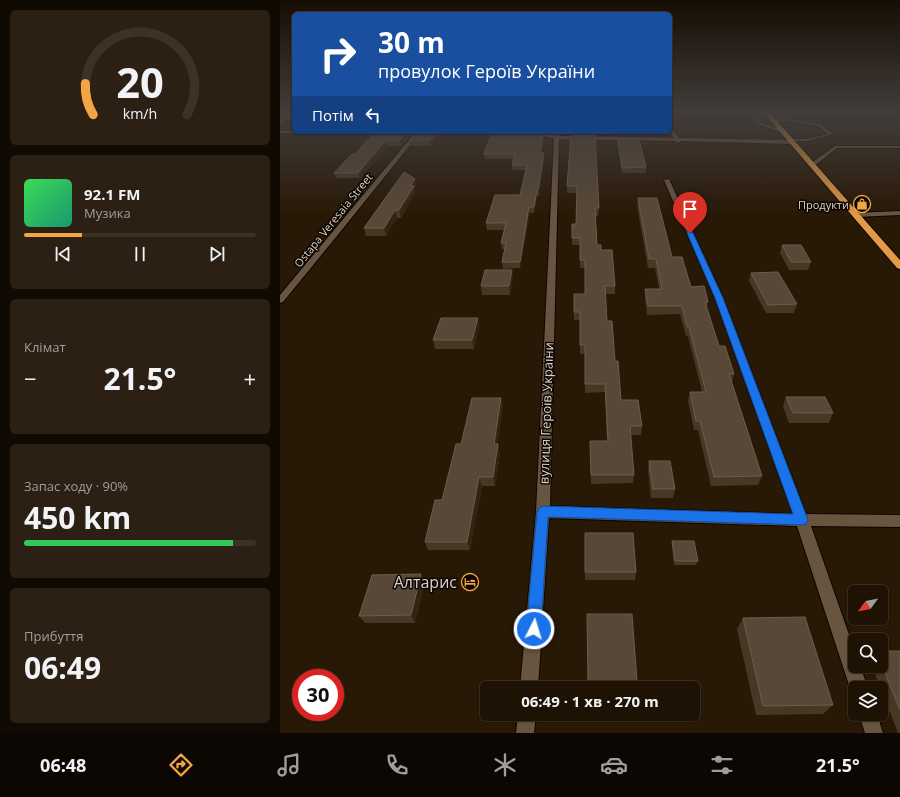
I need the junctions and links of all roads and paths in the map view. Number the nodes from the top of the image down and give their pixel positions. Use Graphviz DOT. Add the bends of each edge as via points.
graph roads {
  1 [pos="402,147"];
  2 [pos="557,147"];
  3 [pos="797,147"];
  4 [pos="836,147"];
  5 [pos="812,165"];
  6 [pos="667,180"];
  7 [pos="900,213"];
  8 [pos="856,215"];
  9 [pos="900,266"];
  10 [pos="280,300"];
  11 [pos="543,512"];
  12 [pos="802,520"];
  13 [pos="900,521"];
  14 [pos="530,681"];
  15 [pos="857,681"];
  16 [pos="526,721"];
  17 [pos="870,721"];
  18 [pos="525,733"];
  19 [pos="874,733"];
  1 -- 10 [label="street, Ostapa Veresaia Street" via="339,230"];
  2 -- 11 [label="street, вулиця Героїв України"];
  3 -- 5 [label="highway"];
  4 -- 5 [label="lane"];
  5 -- 8 [label="highway"];
  6 -- 12 [label="street" via="719,298"];
  7 -- 8 [label="street"];
  8 -- 9 [label="highway"];
  11 -- 12 [label="street"];
  11 -- 14 [label="street, вулиця Героїв України"];
  12 -- 13 [label="street"];
  12 -- 15 [label="street"];
  16 -- 18 [label="street"];
  17 -- 19 [label="street"];
}
